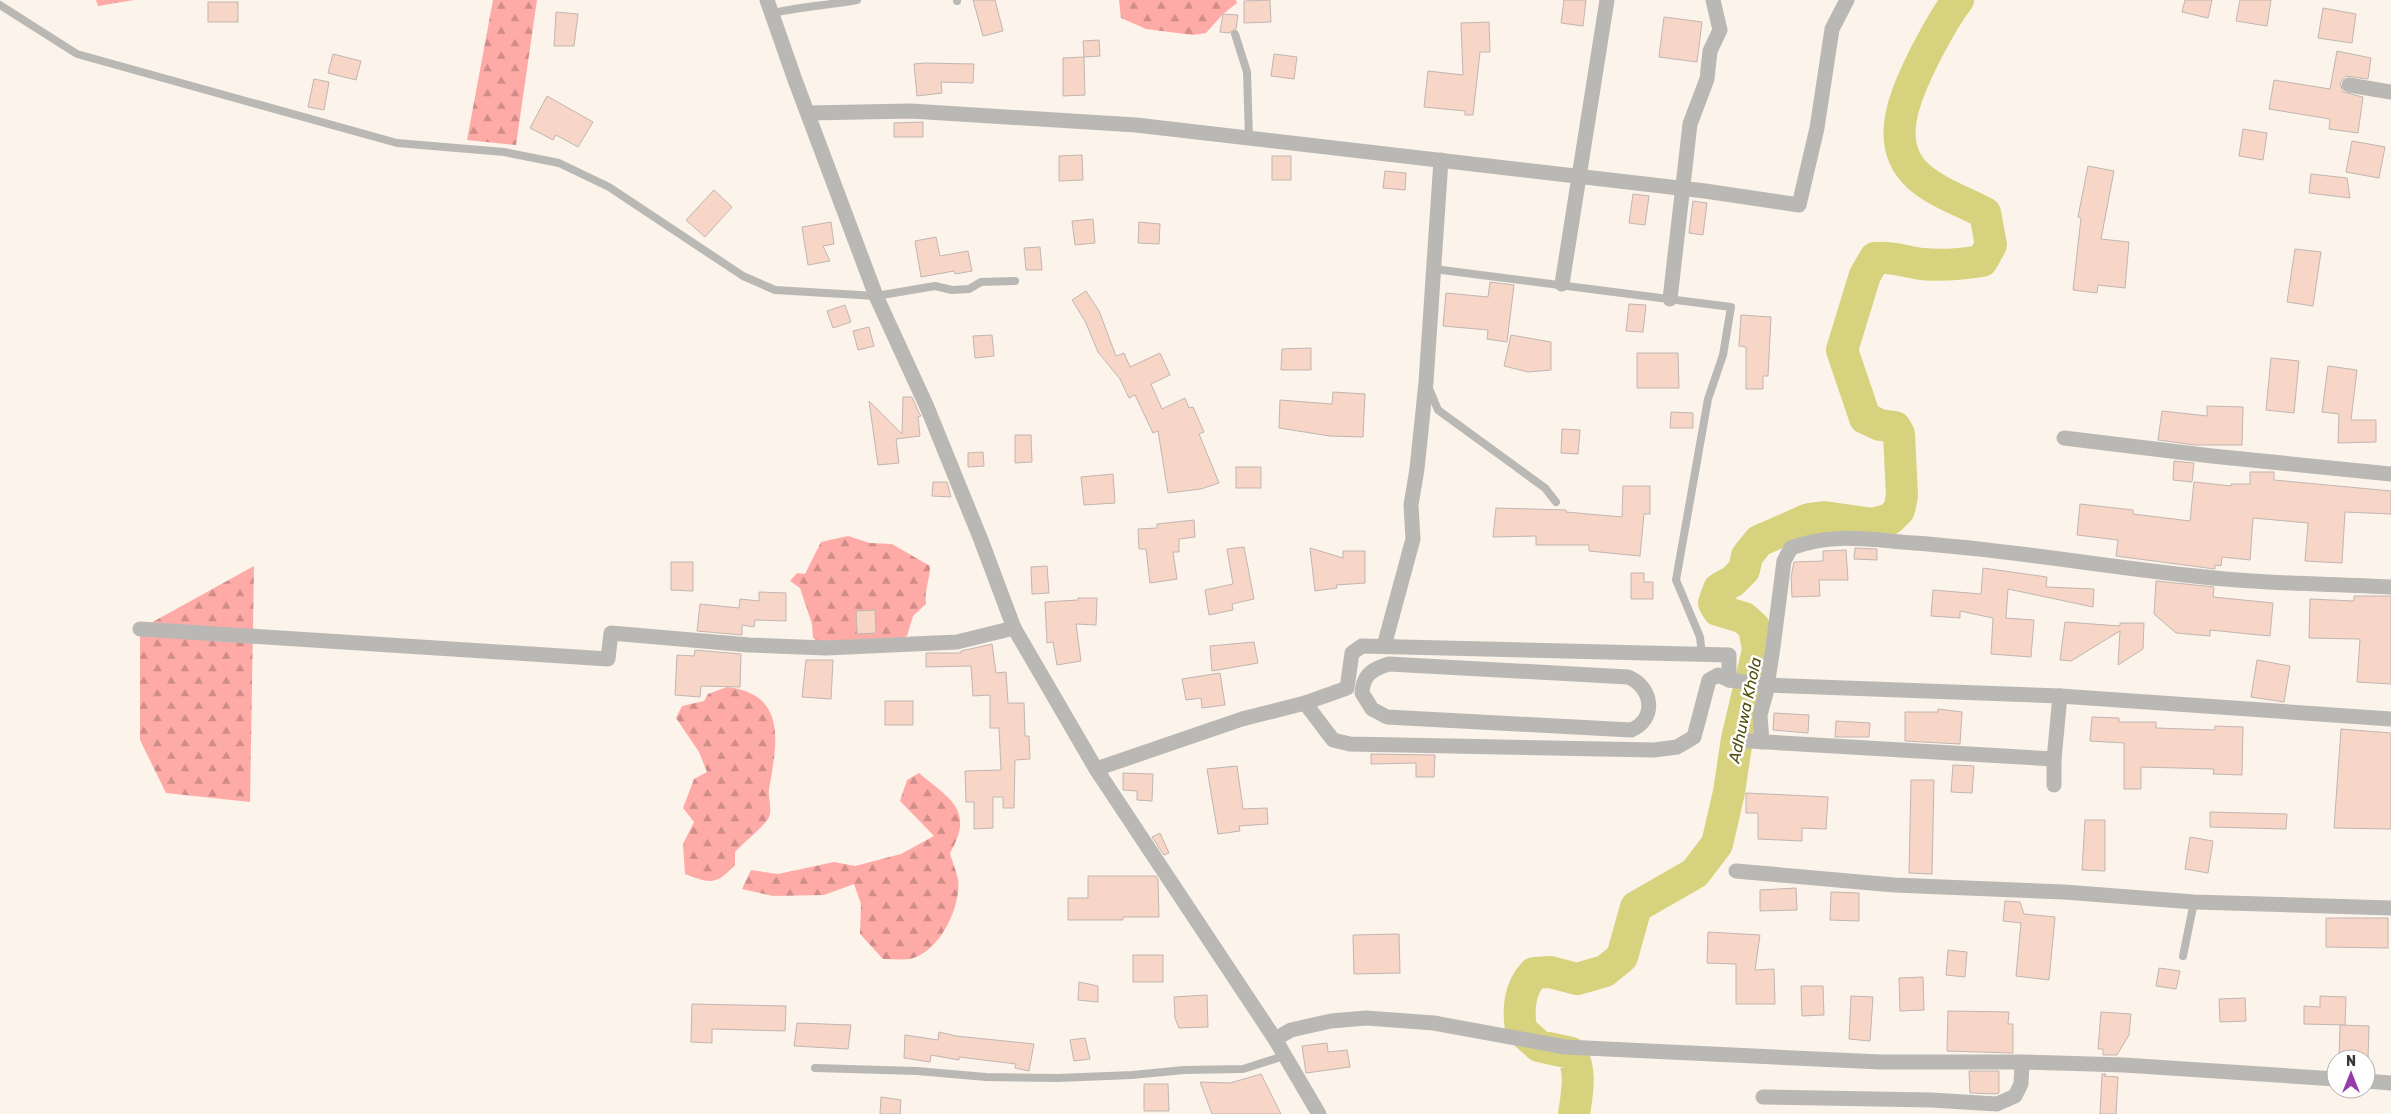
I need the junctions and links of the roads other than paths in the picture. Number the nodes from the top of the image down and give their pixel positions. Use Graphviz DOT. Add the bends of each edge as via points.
graph roads {
  1 [pos="857,0"];
  2 [pos="1607,0"];
  3 [pos="1712,0"];
  4 [pos="1847,0"];
  5 [pos="0,5"];
  6 [pos="770,6"];
  7 [pos="1235,34"];
  8 [pos="2349,85"];
  9 [pos="2391,92"];
  10 [pos="808,113"];
  11 [pos="1249,138"];
  12 [pos="1441,160"];
  13 [pos="1579,177"];
  14 [pos="1681,189"];
  15 [pos="1434,269"];
  16 [pos="1016,282"];
  17 [pos="1562,284"];
  18 [pos="876,296"];
  19 [pos="1670,299"];
  20 [pos="1426,382"];
  21 [pos="2064,438"];
  22 [pos="2391,474"];
  23 [pos="1556,502"];
  24 [pos="2391,587"];
  25 [pos="1014,628"];
  26 [pos="140,629"];
  27 [pos="1384,646"];
  28 [pos="1702,655"];
  29 [pos="1628,677"];
  30 [pos="1732,681"];
  31 [pos="1764,685"];
  32 [pos="2060,696"];
  33 [pos="1306,703"];
  34 [pos="2391,718"];
  35 [pos="2054,759"];
  36 [pos="1096,768"];
  37 [pos="2054,785"];
  38 [pos="1736,872"];
  39 [pos="2194,902"];
  40 [pos="2391,908"];
  41 [pos="2183,956"];
  42 [pos="1274,1039"];
  43 [pos="1284,1056"];
  44 [pos="2022,1062"];
  45 [pos="815,1068"];
  46 [pos="2326,1078"];
  47 [pos="2376,1082"];
  48 [pos="2391,1083"];
  49 [pos="1763,1098"];
  50 [pos="1931,1107"];
  51 [pos="1971,1109"];
  52 [pos="1319,1114"];
  1 -- 6 [label="lane" via="834,5"];
  2 -- 13 [label="street"];
  3 -- 14 [label="street" via="1720,30 1710,51 1707,79 1690,124"];
  4 -- 14 [label="street" via="1832,29 1817,128 1799,205"];
  5 -- 18 [label="lane" via="77,54 397,143 504,152 559,163 610,187 743,276 775,290"];
  6 -- 10 [label="street"];
  7 -- 11 [label="lane" via="1247,72"];
  8 -- 9 [label="street"];
  10 -- 11 [label="street" via="911,111 1136,125"];
  10 -- 18 [label="street"];
  11 -- 12 [label="street"];
  12 -- 13 [label="street"];
  12 -- 15 [label="street"];
  13 -- 14 [label="street"];
  13 -- 17 [label="street"];
  14 -- 19 [label="street"];
  15 -- 17 [label="lane"];
  15 -- 20 [label="street"];
  16 -- 18 [label="lane" via="981,282 969,289 952,290 935,286"];
  17 -- 19 [label="lane"];
  18 -- 25 [label="street" via="927,408"];
  19 -- 28 [label="lane" via="1731,307 1723,355 1708,399 1676,580 1700,637"];
  20 -- 23 [label="lane" via="1438,410 1545,488"];
  20 -- 27 [label="street" via="1411,505 1413,539"];
  21 -- 22 [label="street"];
  24 -- 31 [label="street" via="2226,580 2022,553 1826,537 1791,548 1784,561"];
  25 -- 26 [label="street" via="957,642 826,648 611,634 608,659"];
  25 -- 36 [label="street"];
  27 -- 28 [label="street"];
  27 -- 33 [label="street" via="1362,646 1352,653 1347,688"];
  28 -- 30 [label="street" via="1729,655"];
  29 -- 29 [label="street" via="1389,664 1370,672 1364,679 1362,693 1372,709 1387,717 1631,730 1646,720 1649,702 1642,686"];
  30 -- 31 [label="street"];
  30 -- 33 [label="street" via="1718,675 1709,680 1694,737 1677,747 1654,750 1350,744 1333,740"];
  31 -- 32 [label="street"];
  31 -- 35 [label="street" via="1756,742"];
  32 -- 34 [label="street"];
  32 -- 35 [label="street"];
  33 -- 36 [label="street" via="1242,718"];
  35 -- 37 [label="street"];
  36 -- 42 [label="street"];
  38 -- 39 [label="street" via="1894,885 2064,892"];
  39 -- 40 [label="street"];
  39 -- 41 [label="lane"];
  42 -- 43 [label="street"];
  42 -- 44 [label="street" via="1291,1030 1331,1020 1366,1018 1434,1023 1565,1047 1880,1062"];
  43 -- 45 [label="lane" via="1242,1069 1058,1078"];
  43 -- 52 [label="street"];
  44 -- 46 [label="street" via="2124,1064"];
  44 -- 51 [label="street" via="2021,1084 2016,1096"];
  47 -- 48 [label="street"];
  49 -- 50 [label="street"];
  50 -- 51 [label="street"];
}
